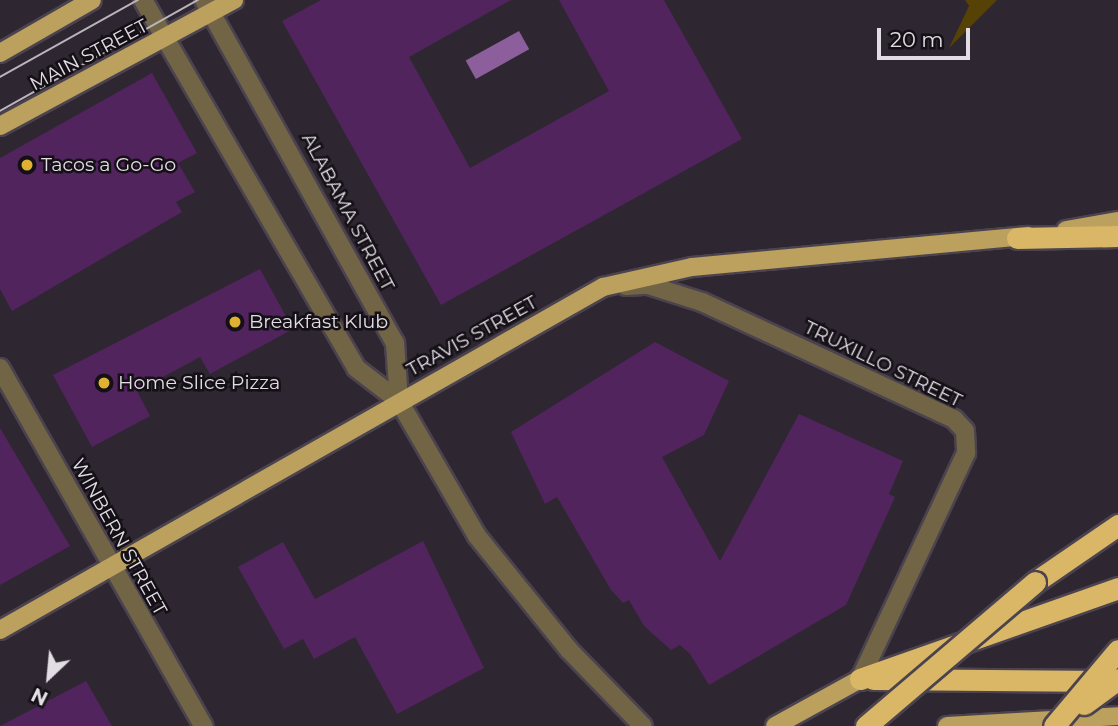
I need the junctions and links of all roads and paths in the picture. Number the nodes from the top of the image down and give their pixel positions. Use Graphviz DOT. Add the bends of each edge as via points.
graph roads {
  1 [pos="92,0"];
  2 [pos="143,0"];
  3 [pos="234,0"];
  4 [pos="208,6"];
  5 [pos="165,38"];
  6 [pos="0,53"];
  7 [pos="0,125"];
  8 [pos="1118,221"];
  9 [pos="1118,236"];
  10 [pos="1017,237"];
  11 [pos="603,287"];
  12 [pos="0,368"];
  13 [pos="399,401"];
  14 [pos="1118,525"];
  15 [pos="1118,539"];
  16 [pos="112,566"];
  17 [pos="1035,582"];
  18 [pos="1118,588"];
  19 [pos="0,630"];
  20 [pos="1118,650"];
  21 [pos="860,679"];
  22 [pos="1118,680"];
  23 [pos="1118,716"];
  24 [pos="1068,722"];
  25 [pos="203,726"];
  26 [pos="643,726"];
  27 [pos="775,726"];
  28 [pos="866,726"];
  29 [pos="947,726"];
  1 -- 6 [label="main road"];
  2 -- 5 [label="street"];
  3 -- 4 [label="main road, MAIN STREET"];
  4 -- 5 [label="main road, MAIN STREET"];
  4 -- 13 [label="street, ALABAMA STREET" via="395,343"];
  5 -- 7 [label="main road, MAIN STREET"];
  5 -- 13 [label="street" via="356,368"];
  8 -- 10 [label="main road, TRAVIS STREET"];
  9 -- 10 [label="highway"];
  10 -- 11 [label="main road, TRAVIS STREET" via="692,267"];
  11 -- 13 [label="main road, TRAVIS STREET"];
  11 -- 21 [label="street, TRUXILLO STREET" via="648,285 702,302 954,419 965,431 966,453"];
  12 -- 16 [label="street, WINBERN STREET"];
  13 -- 16 [label="main road, TRAVIS STREET"];
  13 -- 26 [label="street" via="477,536 569,650"];
  14 -- 17 [label="highway"];
  15 -- 17 [label="highway"];
  16 -- 19 [label="main road, TRAVIS STREET"];
  16 -- 25 [label="street, WINBERN STREET"];
  17 -- 28 [label="highway, bridge"];
  18 -- 21 [label="highway"];
  20 -- 24 [label="highway, bridge"];
  21 -- 22 [label="highway"];
  21 -- 27 [label="main road"];
  22 -- 24 [label="highway, bridge"];
  23 -- 24 [label="main road"];
  24 -- 29 [label="main road"];
}
